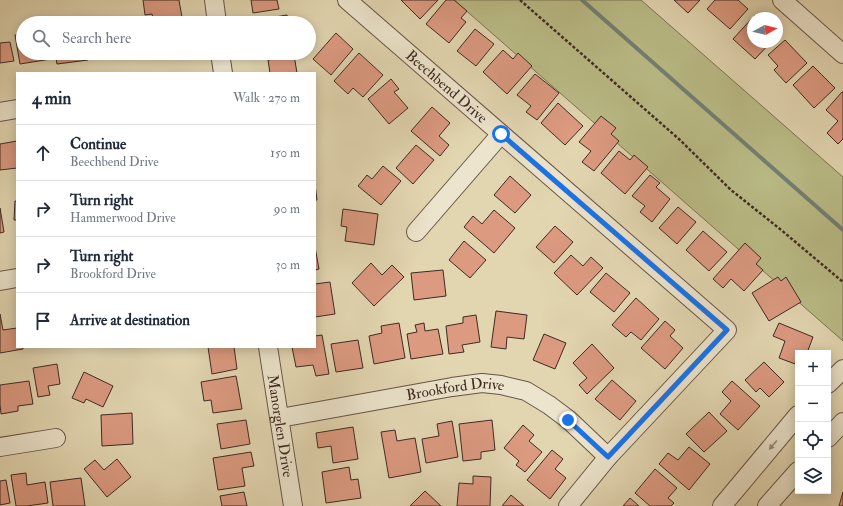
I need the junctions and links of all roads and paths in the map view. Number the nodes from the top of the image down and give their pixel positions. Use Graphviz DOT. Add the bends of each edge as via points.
graph roads {
  1 [pos="214,0"];
  2 [pos="346,0"];
  3 [pos="520,0"];
  4 [pos="782,0"];
  5 [pos="215,16"];
  6 [pos="843,54"];
  7 [pos="221,60"];
  8 [pos="223,72"];
  9 [pos="16,110"];
  10 [pos="0,112"];
  11 [pos="501,134"];
  12 [pos="416,232"];
  13 [pos="16,278"];
  14 [pos="0,281"];
  15 [pos="843,282"];
  16 [pos="268,348"];
  17 [pos="280,418"];
  18 [pos="795,419"];
  19 [pos="843,422"];
  20 [pos="831,435"];
  21 [pos="56,438"];
  22 [pos="0,447"];
  23 [pos="608,457"];
  24 [pos="795,474"];
  25 [pos="293,506"];
  26 [pos="568,506"];
  27 [pos="722,506"];
  28 [pos="767,506"];
  1 -- 5 [label="street"];
  2 -- 11 [label="street, Beechbend Drive"];
  3 -- 15 [label="path" via="680,140 731,190"];
  4 -- 6 [label="street"];
  7 -- 8 [label="street"];
  9 -- 10 [label="street"];
  11 -- 12 [label="street"];
  11 -- 23 [label="street, Beechbend Drive" via="727,330"];
  13 -- 14 [label="street"];
  16 -- 17 [label="street, Manorglen Drive"];
  17 -- 23 [label="street, Brookford Drive" via="452,387 482,383 501,385 526,391 549,405"];
  17 -- 25 [label="street, Manorglen Drive"];
  18 -- 27 [label="street, one-way"];
  19 -- 20 [label="street"];
  21 -- 22 [label="street"];
  23 -- 26 [label="street"];
  24 -- 28 [label="street"];
}
